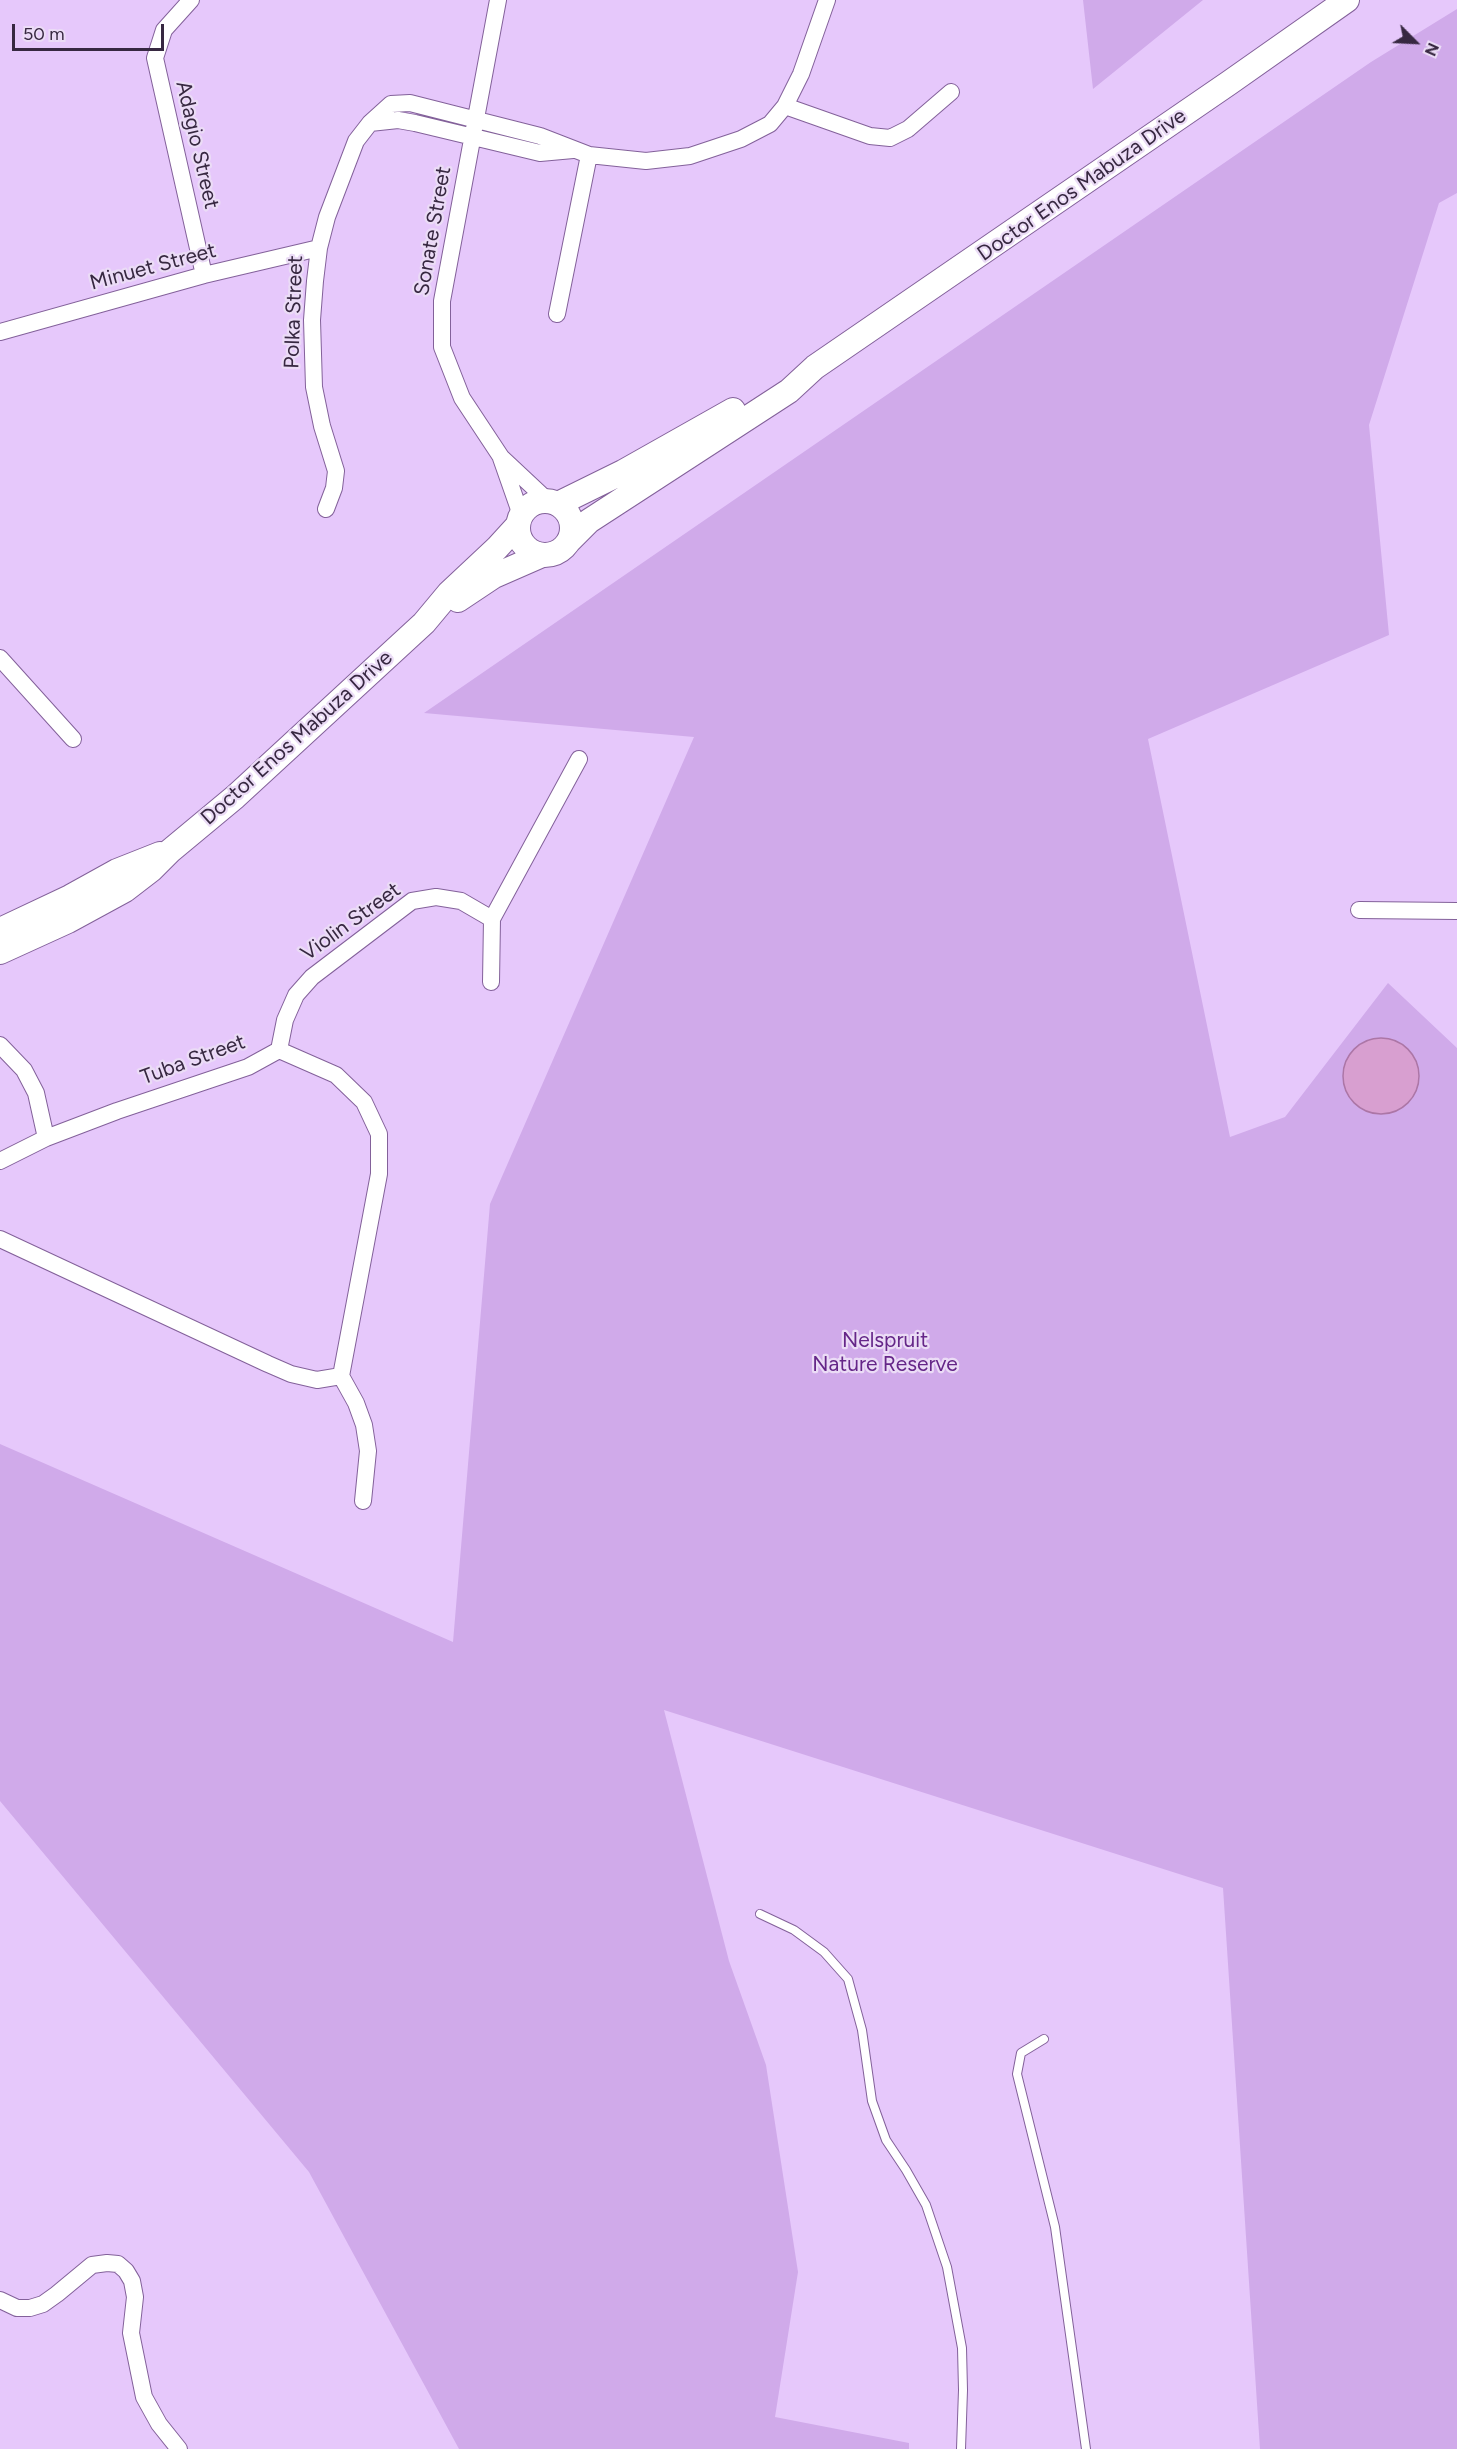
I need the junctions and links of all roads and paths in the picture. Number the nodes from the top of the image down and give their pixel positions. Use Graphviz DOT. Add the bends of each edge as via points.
graph roads {
  1 [pos="191,0"];
  2 [pos="498,0"];
  3 [pos="827,0"];
  4 [pos="1347,0"];
  5 [pos="951,92"];
  6 [pos="786,106"];
  7 [pos="473,128"];
  8 [pos="582,153"];
  9 [pos="319,248"];
  10 [pos="204,275"];
  11 [pos="557,314"];
  12 [pos="0,332"];
  13 [pos="815,367"];
  14 [pos="501,457"];
  15 [pos="553,502"];
  16 [pos="326,509"];
  17 [pos="520,520"];
  18 [pos="569,541"];
  19 [pos="542,555"];
  20 [pos="423,622"];
  21 [pos="0,658"];
  22 [pos="73,740"];
  23 [pos="579,759"];
  24 [pos="170,851"];
  25 [pos="1359,910"];
  26 [pos="1457,911"];
  27 [pos="492,919"];
  28 [pos="0,930"];
  29 [pos="0,952"];
  30 [pos="491,982"];
  31 [pos="0,1045"];
  32 [pos="279,1050"];
  33 [pos="46,1138"];
  34 [pos="0,1161"];
  35 [pos="0,1239"];
  36 [pos="340,1376"];
  37 [pos="363,1501"];
  38 [pos="760,1914"];
  39 [pos="1044,2039"];
  40 [pos="0,2300"];
  41 [pos="179,2449"];
  42 [pos="961,2449"];
  43 [pos="1086,2449"];
  1 -- 10 [label="street, Adagio Street" via="164,30 155,58"];
  2 -- 7 [label="street, Sonate Street"];
  3 -- 6 [label="street"];
  4 -- 13 [label="main road, Doctor Enos Mabuza Drive"];
  5 -- 6 [label="street" via="908,129 890,138 870,136"];
  6 -- 8 [label="street, Polka Street" via="770,124 741,139 690,156 646,161"];
  7 -- 8 [label="street, Polka Street" via="540,136"];
  7 -- 9 [label="street, Polka Street" via="426,106 391,104 356,141"];
  7 -- 14 [label="street, Sonate Street" via="442,301 442,347 462,398"];
  8 -- 11 [label="street"];
  9 -- 10 [label="street, Minuet Street"];
  9 -- 16 [label="street, Polka Street" via="312,320 314,387 336,471"];
  10 -- 12 [label="street, Minuet Street"];
  13 -- 15 [label="main road, Doctor Enos Mabuza Drive" via="623,472"];
  13 -- 18 [label="main road, Doctor Enos Mabuza Drive" via="789,391 589,521"];
  14 -- 15 [label="street, Sonate Street"];
  14 -- 17 [label="street, Sonate Street"];
  15 -- 17 [label="main road" via="528,506"];
  15 -- 18 [label="main road" via="571,520"];
  17 -- 19 [label="main road" via="519,535 524,544"];
  17 -- 20 [label="main road, Doctor Enos Mabuza Drive" via="497,549 448,593"];
  18 -- 19 [label="main road" via="562,549"];
  19 -- 20 [label="main road, Doctor Enos Mabuza Drive" via="494,576"];
  20 -- 24 [label="main road, Doctor Enos Mabuza Drive" via="235,797"];
  21 -- 22 [label="street"];
  23 -- 27 [label="street"];
  24 -- 28 [label="main road, Doctor Enos Mabuza Drive" via="127,866"];
  24 -- 29 [label="main road, Doctor Enos Mabuza Drive" via="125,890"];
  25 -- 26 [label="street"];
  27 -- 30 [label="street"];
  27 -- 32 [label="street, Violin Street" via="461,901 436,897 412,901 312,977 296,995 285,1020"];
  31 -- 33 [label="street" via="24,1070 36,1093"];
  32 -- 33 [label="street, Tuba Street" via="248,1067"];
  32 -- 36 [label="street, Tuba Street" via="336,1075 364,1102 379,1134 379,1174"];
  33 -- 34 [label="street, Tuba Street"];
  35 -- 36 [label="street" via="291,1374 317,1380"];
  36 -- 37 [label="street" via="364,1425 368,1450"];
  38 -- 42 [label="lane" via="794,1930 824,1952 848,1979 862,2030 872,2101 886,2140 926,2205 947,2267 962,2348"];
  39 -- 43 [label="lane" via="1021,2053 1017,2074 1055,2228"];
  40 -- 41 [label="street" via="17,2308 30,2308 43,2304 92,2265 118,2264 132,2281 135,2297 131,2333 144,2397"];
}
